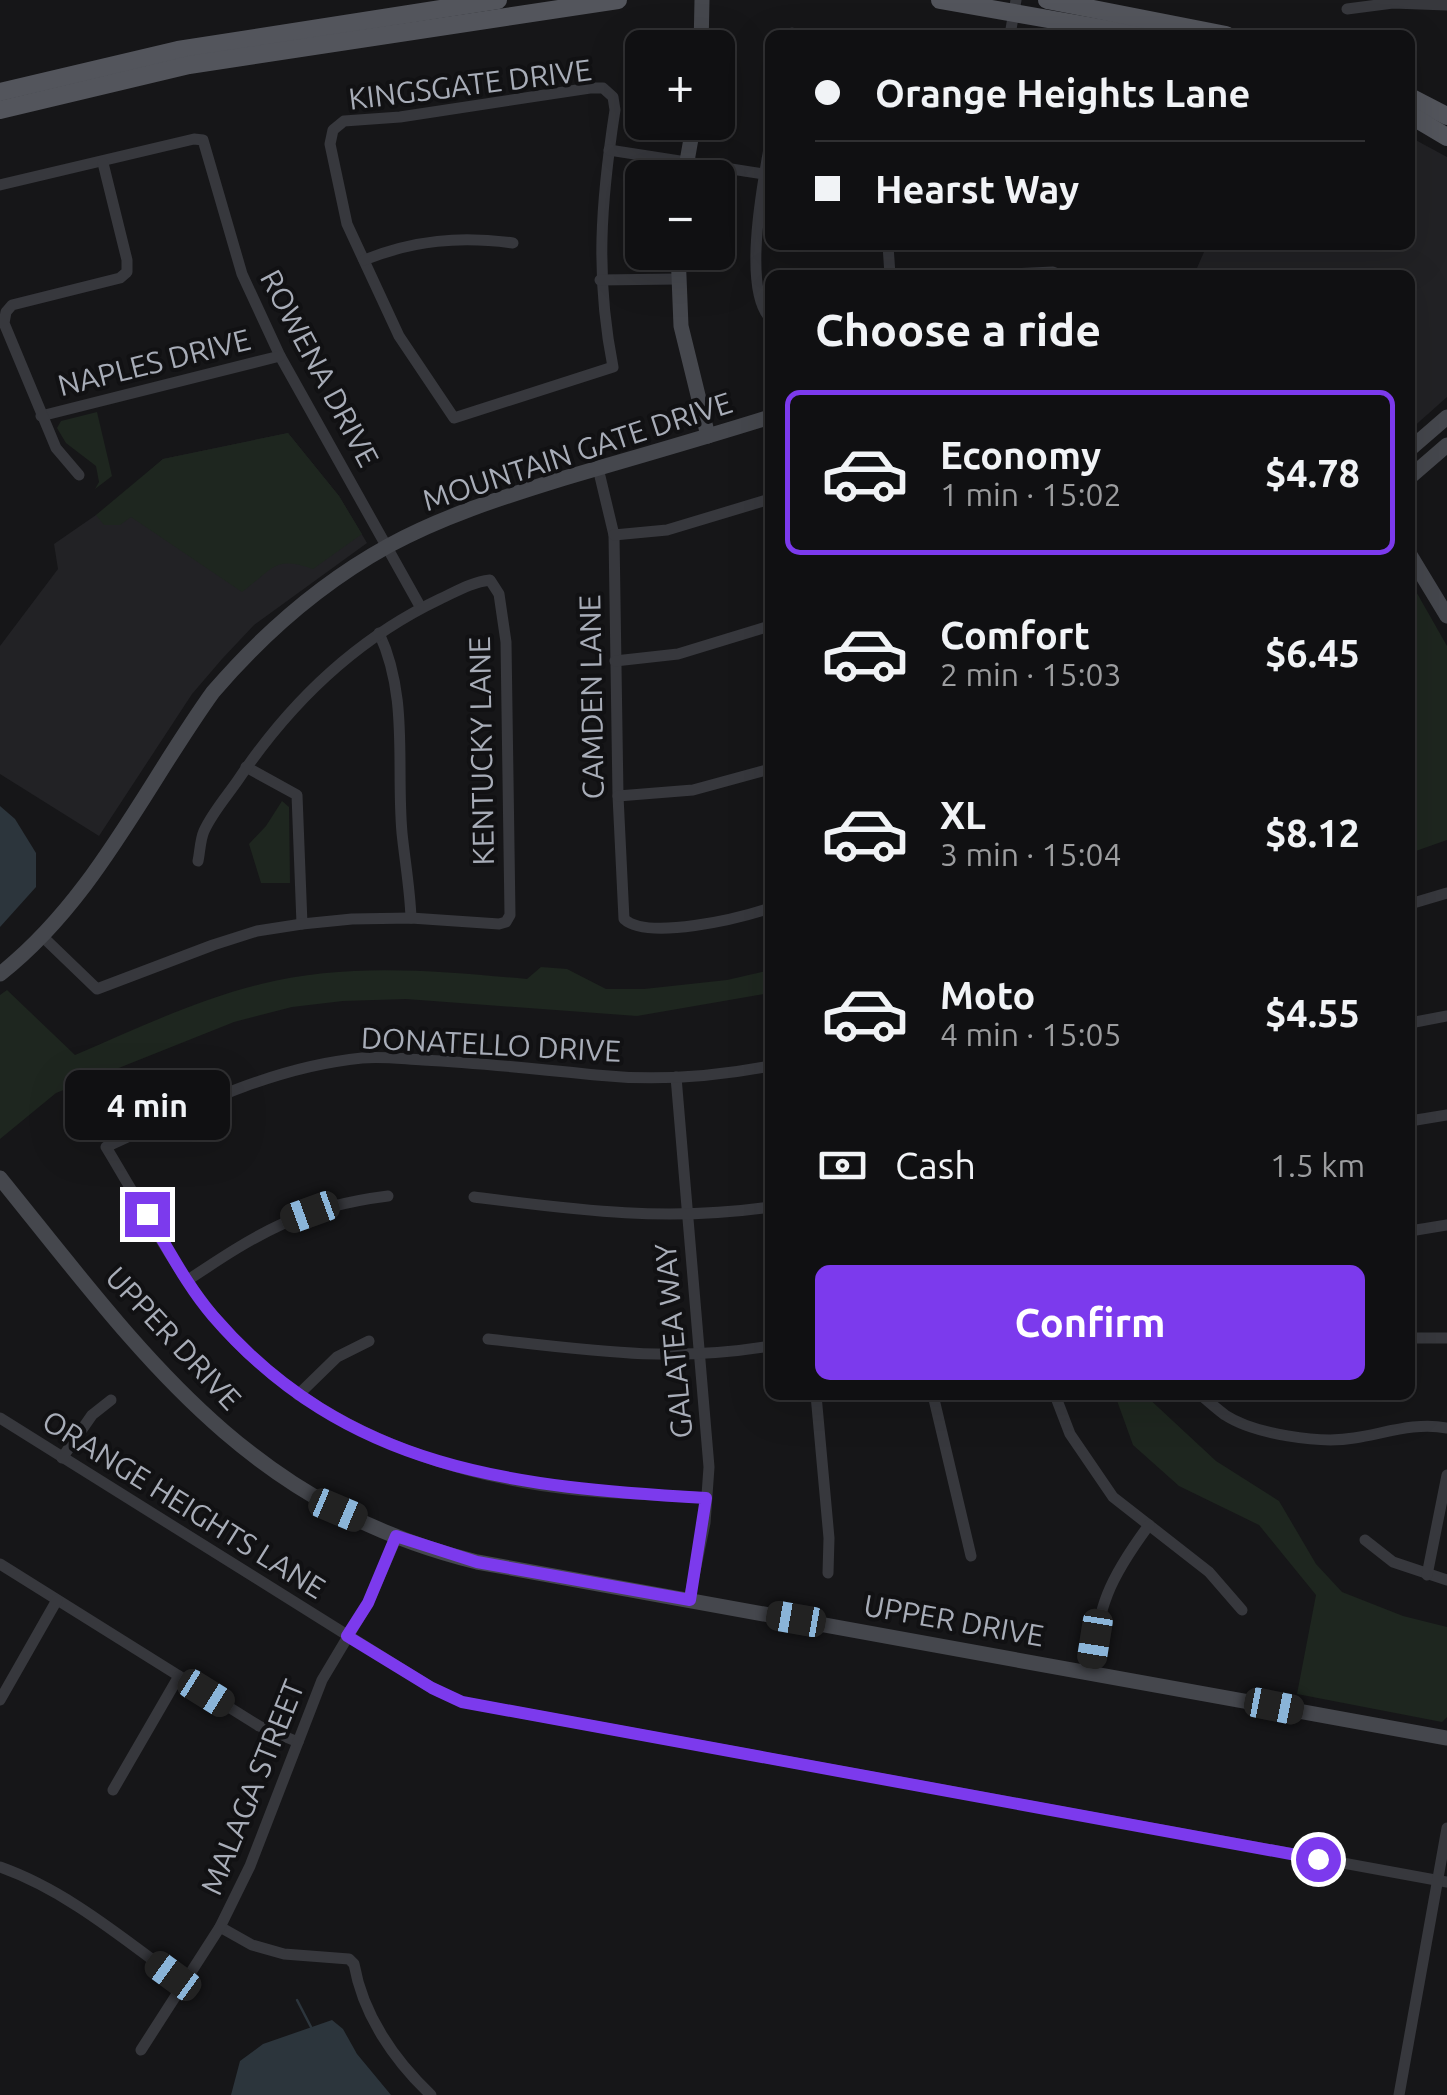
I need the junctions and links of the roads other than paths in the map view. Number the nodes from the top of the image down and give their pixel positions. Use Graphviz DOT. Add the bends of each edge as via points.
graph roads {
  1 [pos="498,0"];
  2 [pos="618,0"];
  3 [pos="702,0"];
  4 [pos="940,0"];
  5 [pos="1047,0"];
  6 [pos="1015,6"];
  7 [pos="1447,6"];
  8 [pos="1346,9"];
  9 [pos="702,30"];
  10 [pos="1118,30"];
  11 [pos="1200,30"];
  12 [pos="0,92"];
  13 [pos="1415,100"];
  14 [pos="0,110"];
  15 [pos="1447,116"];
  16 [pos="1415,118"];
  17 [pos="1447,136"];
  18 [pos="609,150"];
  19 [pos="648,160"];
  20 [pos="103,162"];
  21 [pos="765,169"];
  22 [pos="735,173"];
  23 [pos="764,174"];
  24 [pos="0,185"];
  25 [pos="514,243"];
  26 [pos="364,260"];
  27 [pos="677,270"];
  28 [pos="677,279"];
  29 [pos="600,280"];
  30 [pos="765,310"];
  31 [pos="280,356"];
  32 [pos="40,416"];
  33 [pos="1447,417"];
  34 [pos="765,418"];
  35 [pos="708,436"];
  36 [pos="1415,445"];
  37 [pos="1447,445"];
  38 [pos="598,468"];
  39 [pos="1415,473"];
  40 [pos="78,475"];
  41 [pos="765,500"];
  42 [pos="614,535"];
  43 [pos="388,546"];
  44 [pos="1415,564"];
  45 [pos="421,608"];
  46 [pos="1447,616"];
  47 [pos="765,628"];
  48 [pos="379,634"];
  49 [pos="615,660"];
  50 [pos="246,767"];
  51 [pos="765,770"];
  52 [pos="618,796"];
  53 [pos="198,861"];
  54 [pos="1447,893"];
  55 [pos="1415,903"];
  56 [pos="765,909"];
  57 [pos="410,918"];
  58 [pos="302,924"];
  59 [pos="43,937"];
  60 [pos="0,974"];
  61 [pos="1447,1016"];
  62 [pos="1415,1022"];
  63 [pos="765,1067"];
  64 [pos="676,1077"];
  65 [pos="1447,1116"];
  66 [pos="1415,1120"];
  67 [pos="0,1178"];
  68 [pos="388,1196"];
  69 [pos="474,1196"];
  70 [pos="765,1208"];
  71 [pos="688,1216"];
  72 [pos="1447,1226"];
  73 [pos="1415,1229"];
  74 [pos="188,1280"];
  75 [pos="1415,1338"];
  76 [pos="1447,1338"];
  77 [pos="488,1339"];
  78 [pos="369,1340"];
  79 [pos="765,1347"];
  80 [pos="697,1354"];
  81 [pos="298,1395"];
  82 [pos="110,1400"];
  83 [pos="816,1400"];
  84 [pos="934,1400"];
  85 [pos="1057,1400"];
  86 [pos="1207,1400"];
  87 [pos="0,1418"];
  88 [pos="1447,1428"];
  89 [pos="62,1458"];
  90 [pos="1447,1475"];
  91 [pos="706,1498"];
  92 [pos="1149,1525"];
  93 [pos="396,1536"];
  94 [pos="1364,1540"];
  95 [pos="971,1556"];
  96 [pos="0,1564"];
  97 [pos="828,1573"];
  98 [pos="1427,1575"];
  99 [pos="1447,1580"];
  100 [pos="57,1600"];
  101 [pos="690,1600"];
  102 [pos="1242,1610"];
  103 [pos="347,1636"];
  104 [pos="1090,1673"];
  105 [pos="179,1676"];
  106 [pos="0,1700"];
  107 [pos="1447,1738"];
  108 [pos="298,1742"];
  109 [pos="113,1790"];
  110 [pos="1447,1828"];
  111 [pos="0,1867"];
  112 [pos="1442,1882"];
  113 [pos="220,1927"];
  114 [pos="184,1984"];
  115 [pos="140,2050"];
  116 [pos="431,2095"];
  117 [pos="1399,2095"];
  1 -- 12 [label="main road" via="178,50"];
  2 -- 14 [label="main road" via="189,64"];
  3 -- 9 [label="main road"];
  4 -- 6 [label="main road"];
  5 -- 11 [label="main road"];
  6 -- 10 [label="main road"];
  7 -- 8 [label="street"];
  13 -- 15 [label="main road"];
  16 -- 17 [label="main road"];
  18 -- 19 [label="street"];
  18 -- 26 [label="street, KINGSGATE DRIVE" via="615,110 603,88 344,120 330,144 347,224"];
  18 -- 29 [label="street"];
  20 -- 24 [label="street"];
  20 -- 31 [label="street, ROWENA DRIVE" via="203,140 242,274"];
  20 -- 32 [label="street" via="127,272 6,312 4,323"];
  21 -- 23 [label="street"];
  22 -- 23 [label="street"];
  23 -- 30 [label="street" via="756,243"];
  25 -- 26 [label="street" via="441,239"];
  26 -- 29 [label="street" via="399,336 454,418 613,367"];
  27 -- 28 [label="main road"];
  28 -- 29 [label="street"];
  28 -- 35 [label="main road" via="681,326"];
  31 -- 32 [label="street, NAPLES DRIVE"];
  31 -- 43 [label="street, ROWENA DRIVE"];
  32 -- 40 [label="street"];
  33 -- 36 [label="main road"];
  34 -- 35 [label="main road, MOUNTAIN GATE DRIVE"];
  35 -- 38 [label="main road, MOUNTAIN GATE DRIVE"];
  37 -- 39 [label="main road"];
  38 -- 42 [label="street, CAMDEN LANE"];
  38 -- 43 [label="main road, MOUNTAIN GATE DRIVE" via="500,498"];
  41 -- 42 [label="street" via="667,530"];
  42 -- 49 [label="street, CAMDEN LANE"];
  43 -- 45 [label="street, ROWENA DRIVE"];
  43 -- 59 [label="main road, MOUNTAIN GATE DRIVE" via="313,596 239,662 184,732 78,898"];
  44 -- 46 [label="main road"];
  45 -- 48 [label="street"];
  45 -- 57 [label="street, KENTUCKY LANE" via="476,582 490,580 499,594 506,642 510,915 499,924"];
  47 -- 49 [label="street" via="678,654"];
  48 -- 50 [label="street" via="303,696"];
  48 -- 57 [label="street" via="399,698"];
  49 -- 52 [label="street, CAMDEN LANE"];
  50 -- 53 [label="street" via="203,833"];
  50 -- 58 [label="street" via="298,796"];
  51 -- 52 [label="street" via="693,790"];
  52 -- 56 [label="street, CAMDEN LANE" via="622,908 630,924 696,925"];
  54 -- 55 [label="street"];
  57 -- 58 [label="street"];
  58 -- 59 [label="street" via="213,945 98,989"];
  59 -- 60 [label="main road, MOUNTAIN GATE DRIVE"];
  61 -- 62 [label="street"];
  63 -- 64 [label="street, DONATELLO DRIVE"];
  64 -- 71 [label="street, GALATEA WAY"];
  64 -- 74 [label="street, DONATELLO DRIVE" via="366,1058 253,1082 106,1148"];
  65 -- 66 [label="street"];
  67 -- 93 [label="main road, UPPER DRIVE" via="174,1388 218,1429 281,1477"];
  68 -- 74 [label="street" via="337,1202 284,1221"];
  69 -- 71 [label="street"];
  70 -- 71 [label="street"];
  71 -- 80 [label="street, GALATEA WAY"];
  72 -- 73 [label="street"];
  74 -- 81 [label="street" via="212,1315"];
  75 -- 76 [label="street"];
  77 -- 80 [label="street" via="637,1356"];
  78 -- 81 [label="street" via="337,1357"];
  79 -- 80 [label="street"];
  80 -- 91 [label="street, GALATEA WAY"];
  81 -- 91 [label="street" via="358,1430 442,1464 512,1481"];
  82 -- 89 [label="street"];
  83 -- 97 [label="street"];
  84 -- 95 [label="street"];
  85 -- 92 [label="street" via="1092,1470"];
  86 -- 88 [label="street" via="1246,1425 1308,1439"];
  87 -- 89 [label="street, ORANGE HEIGHTS LANE"];
  89 -- 103 [label="street, ORANGE HEIGHTS LANE"];
  90 -- 98 [label="street"];
  91 -- 101 [label="street, GALATEA WAY"];
  92 -- 102 [label="street" via="1210,1572"];
  92 -- 104 [label="street" via="1106,1592"];
  93 -- 101 [label="main road, UPPER DRIVE" via="477,1562"];
  93 -- 103 [label="street, MALAGA STREET"];
  94 -- 98 [label="street"];
  96 -- 100 [label="street"];
  98 -- 99 [label="street"];
  100 -- 105 [label="street"];
  100 -- 106 [label="street"];
  101 -- 104 [label="main road, UPPER DRIVE"];
  103 -- 108 [label="street, MALAGA STREET"];
  103 -- 112 [label="street, ORANGE HEIGHTS LANE" via="462,1702"];
  104 -- 107 [label="main road, UPPER DRIVE"];
  105 -- 108 [label="street"];
  105 -- 109 [label="street"];
  108 -- 113 [label="street, MALAGA STREET"];
  110 -- 112 [label="street"];
  111 -- 114 [label="street" via="69,1900"];
  112 -- 117 [label="street"];
  113 -- 114 [label="street, MALAGA STREET"];
  113 -- 116 [label="street" via="284,1954 349,1960 395,2058"];
  114 -- 115 [label="street, MALAGA STREET"];
}
